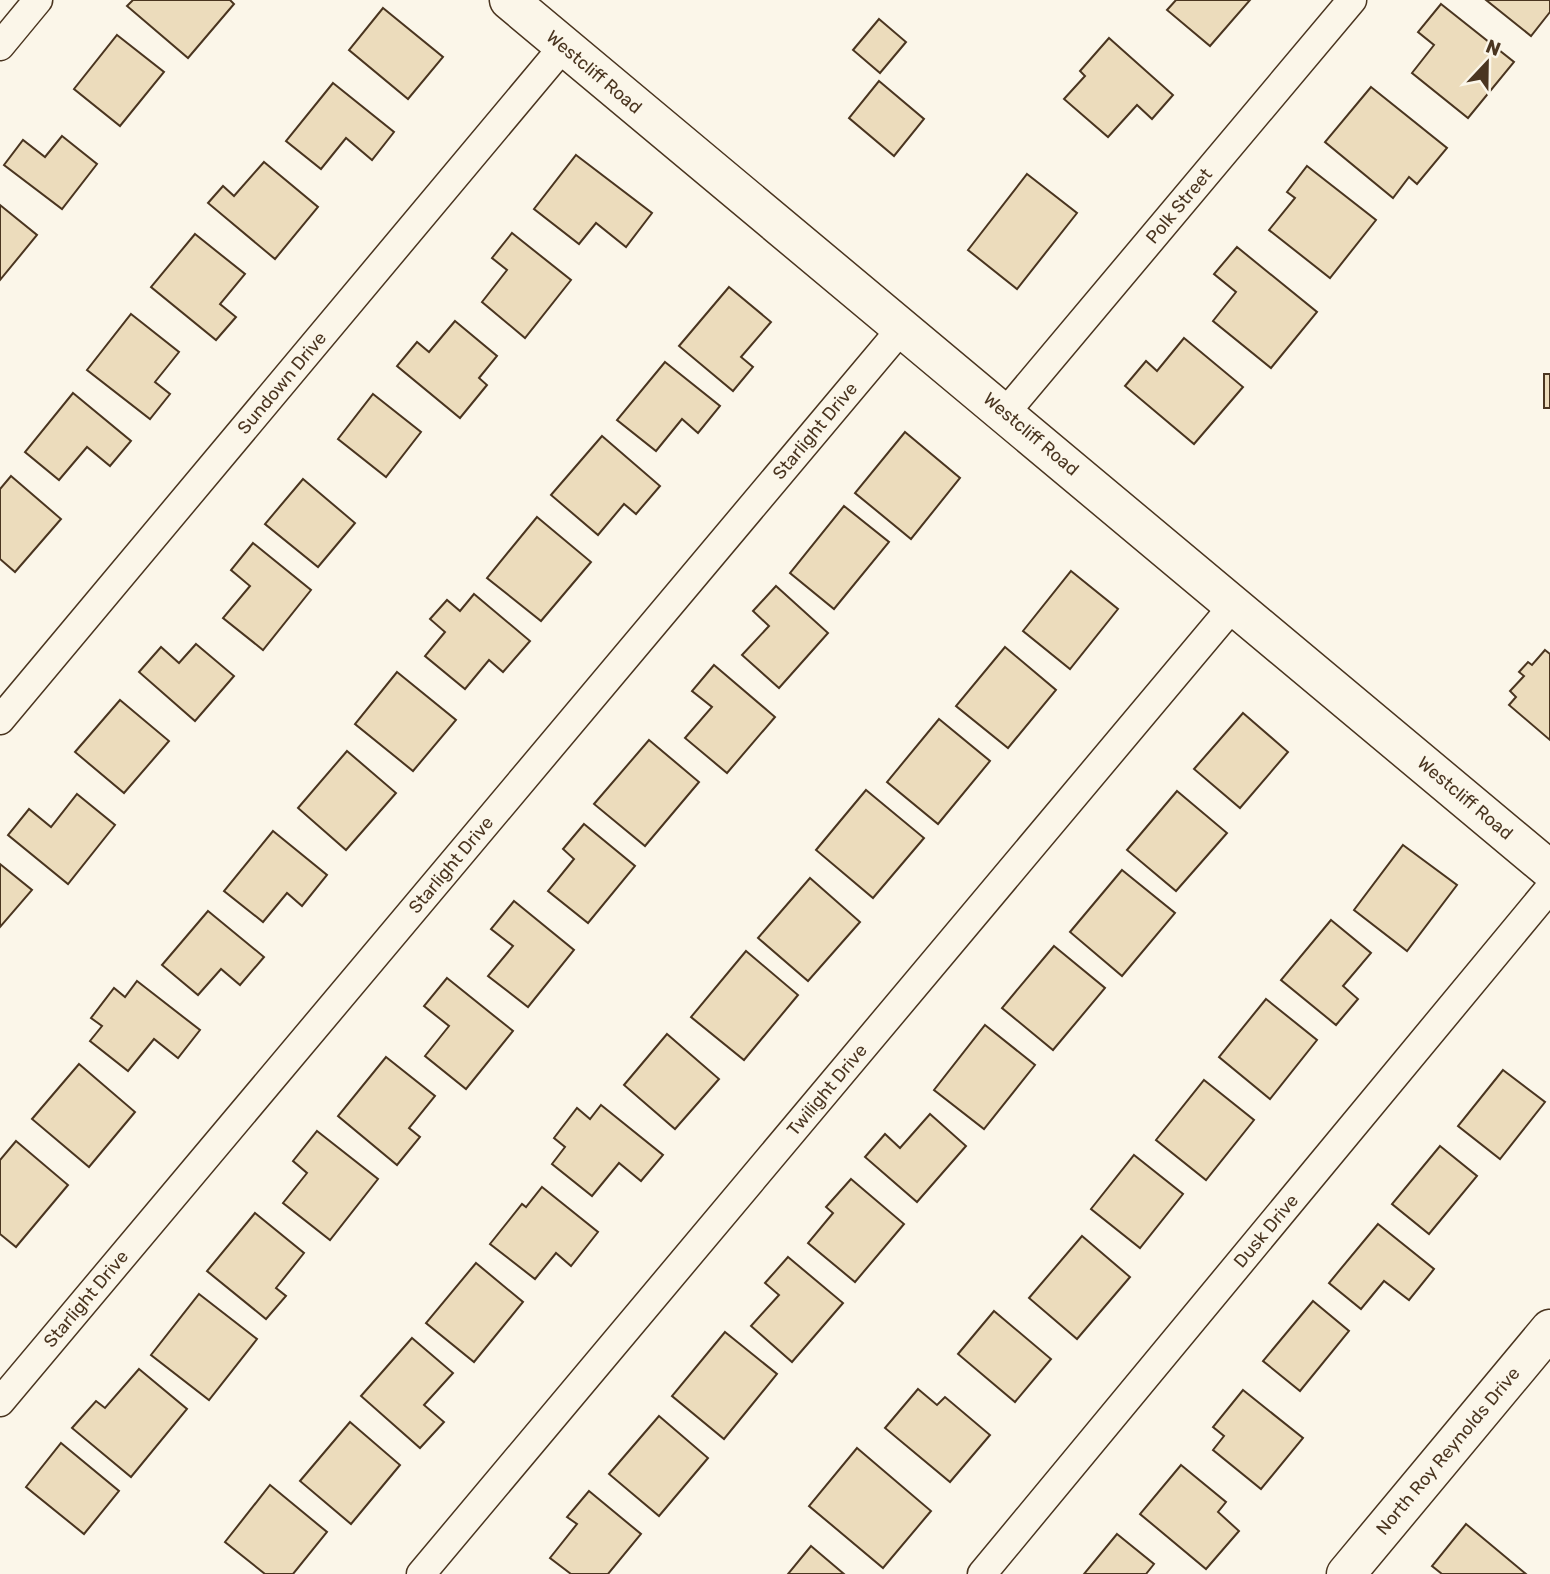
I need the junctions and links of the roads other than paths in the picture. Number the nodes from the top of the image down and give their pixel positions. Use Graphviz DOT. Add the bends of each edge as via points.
graph roads {
  1 [pos="38,0"];
  2 [pos="509,0"];
  3 [pos="1352,0"];
  4 [pos="0,46"];
  5 [pos="564,47"];
  6 [pos="901,328"];
  7 [pos="1006,412"];
  8 [pos="1233,606"];
  9 [pos="0,720"];
  10 [pos="1550,870"];
  11 [pos="1550,888"];
  12 [pos="1550,1329"];
  13 [pos="0,1402"];
  14 [pos="421,1574"];
  15 [pos="982,1574"];
  16 [pos="1346,1574"];
  1 -- 4 [label="street"];
  2 -- 5 [label="street, Westcliff Road"];
  3 -- 7 [label="street, Polk Street"];
  5 -- 6 [label="street, Westcliff Road"];
  5 -- 9 [label="street, Sundown Drive"];
  6 -- 7 [label="street, Westcliff Road"];
  6 -- 13 [label="street, Starlight Drive"];
  7 -- 8 [label="street, Westcliff Road"];
  8 -- 10 [label="street, Westcliff Road"];
  8 -- 14 [label="street, Twilight Drive"];
  11 -- 15 [label="street, Dusk Drive"];
  12 -- 16 [label="street, North Roy Reynolds Drive"];
}
